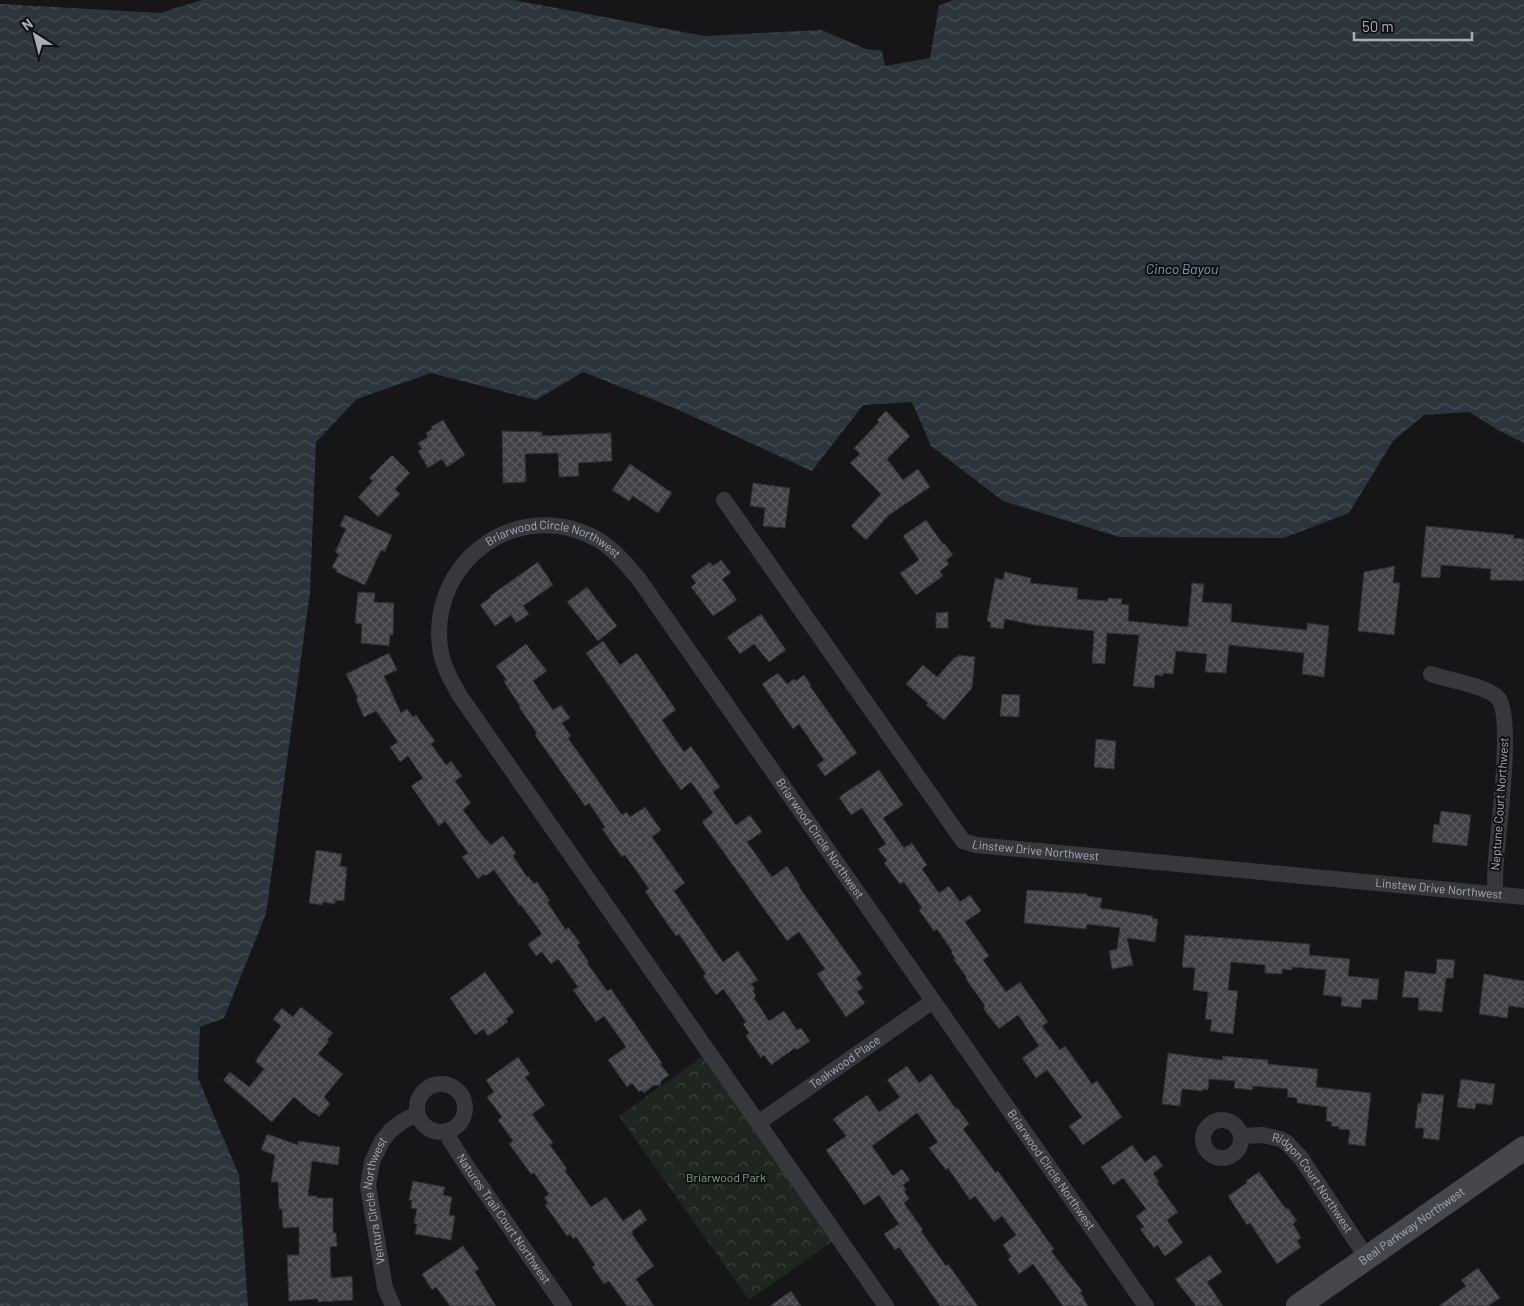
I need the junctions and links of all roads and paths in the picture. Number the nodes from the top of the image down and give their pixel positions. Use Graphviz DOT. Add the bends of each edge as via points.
graph roads {
  1 [pos="724,500"];
  2 [pos="1431,674"];
  3 [pos="1494,894"];
  4 [pos="1524,897"];
  5 [pos="933,1001"];
  6 [pos="417,1114"];
  7 [pos="758,1123"];
  8 [pos="447,1131"];
  9 [pos="1241,1136"];
  10 [pos="1524,1148"];
  11 [pos="1367,1258"];
  12 [pos="393,1306"];
  13 [pos="564,1306"];
  14 [pos="886,1306"];
  15 [pos="1146,1306"];
  16 [pos="1298,1306"];
  1 -- 3 [label="street, Linstew Drive Northwest" via="963,841 976,845"];
  2 -- 3 [label="street, Neptune Court Northwest" via="1486,690 1498,697 1504,706 1506,751"];
  3 -- 4 [label="street, Linstew Drive Northwest"];
  5 -- 7 [label="street, Teakwood Place"];
  5 -- 7 [label="street, Briarwood Circle Northwest" via="627,564 597,538 549,525 527,526 507,532 479,548 453,578 442,604 440,647 448,674 460,696"];
  5 -- 15 [label="street, Briarwood Circle Northwest"];
  6 -- 8 [label="street" via="428,1129"];
  6 -- 8 [label="street" via="420,1095 426,1088 435,1084 453,1087 460,1093 465,1111 462,1120"];
  6 -- 12 [label="street, Ventura Circle Northwest" via="403,1121 382,1141 372,1162 368,1186 386,1288"];
  7 -- 14 [label="street, Briarwood Circle Northwest"];
  8 -- 13 [label="street, Natures Trail Court Northwest" via="466,1165"];
  9 -- 11 [label="street, Ridgon Court Northwest" via="1263,1135 1287,1143"];
  10 -- 11 [label="main road, Beal Parkway Northwest"];
  11 -- 16 [label="main road, Beal Parkway Northwest"];
}
